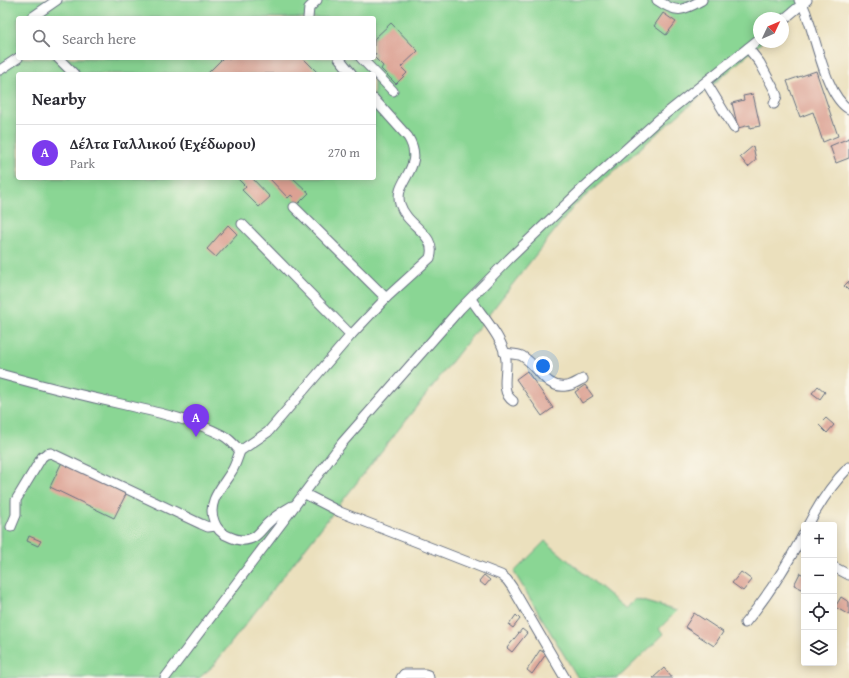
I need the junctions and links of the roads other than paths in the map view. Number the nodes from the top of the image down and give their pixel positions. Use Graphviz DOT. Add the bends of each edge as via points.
graph roads {
  1 [pos="57,0"];
  2 [pos="316,0"];
  3 [pos="657,0"];
  4 [pos="702,0"];
  5 [pos="803,1"];
  6 [pos="789,14"];
  7 [pos="34,16"];
  8 [pos="308,16"];
  9 [pos="753,44"];
  10 [pos="748,48"];
  11 [pos="16,59"];
  12 [pos="60,60"];
  13 [pos="341,60"];
  14 [pos="363,60"];
  15 [pos="0,70"];
  16 [pos="72,72"];
  17 [pos="350,72"];
  18 [pos="373,72"];
  19 [pos="376,75"];
  20 [pos="706,82"];
  21 [pos="393,91"];
  22 [pos="376,101"];
  23 [pos="774,104"];
  24 [pos="849,109"];
  25 [pos="734,128"];
  26 [pos="294,207"];
  27 [pos="242,224"];
  28 [pos="386,298"];
  29 [pos="471,299"];
  30 [pos="351,335"];
  31 [pos="504,353"];
  32 [pos="0,374"];
  33 [pos="583,378"];
  34 [pos="513,401"];
  35 [pos="240,452"];
  36 [pos="849,467"];
  37 [pos="305,494"];
  38 [pos="297,503"];
  39 [pos="810,522"];
  40 [pos="216,526"];
  41 [pos="11,527"];
  42 [pos="800,549"];
  43 [pos="837,569"];
  44 [pos="849,575"];
  45 [pos="745,623"];
  46 [pos="165,678"];
  47 [pos="401,678"];
  48 [pos="429,678"];
  49 [pos="565,678"];
  1 -- 7 [label="street"];
  2 -- 8 [label="street" via="309,8"];
  3 -- 4 [label="street" via="681,10"];
  5 -- 6 [label="street"];
  5 -- 24 [label="street" via="830,86 839,101"];
  9 -- 10 [label="street"];
  10 -- 20 [label="street"];
  10 -- 23 [label="street" via="776,91"];
  11 -- 15 [label="street"];
  12 -- 16 [label="street"];
  13 -- 17 [label="street"];
  14 -- 18 [label="street"];
  19 -- 21 [label="street"];
  20 -- 25 [label="street"];
  20 -- 29 [label="street" via="658,120 583,188"];
  22 -- 28 [label="street" via="412,144 414,161 401,189 400,203 405,215 431,244 432,251 425,264"];
  26 -- 28 [label="street"];
  27 -- 30 [label="street"];
  28 -- 30 [label="street"];
  29 -- 31 [label="street" via="498,339"];
  29 -- 37 [label="street" via="342,443"];
  30 -- 35 [label="street" via="268,432"];
  31 -- 33 [label="street" via="520,355 528,360 549,383 556,386 567,386"];
  31 -- 34 [label="street" via="506,391"];
  32 -- 35 [label="street" via="199,425 223,436 235,444"];
  35 -- 40 [label="street" via="215,498 212,508"];
  36 -- 39 [label="street" via="831,487"];
  37 -- 38 [label="street"];
  37 -- 49 [label="street" via="340,512 501,575 512,587"];
  38 -- 40 [label="street" via="278,514 256,536 247,540 235,540"];
  38 -- 46 [label="street"];
  40 -- 41 [label="street" via="201,524 51,453 42,457 16,500 16,515"];
  42 -- 45 [label="street"];
  43 -- 44 [label="street"];
  47 -- 48 [label="street" via="404,674 425,674"];
}
